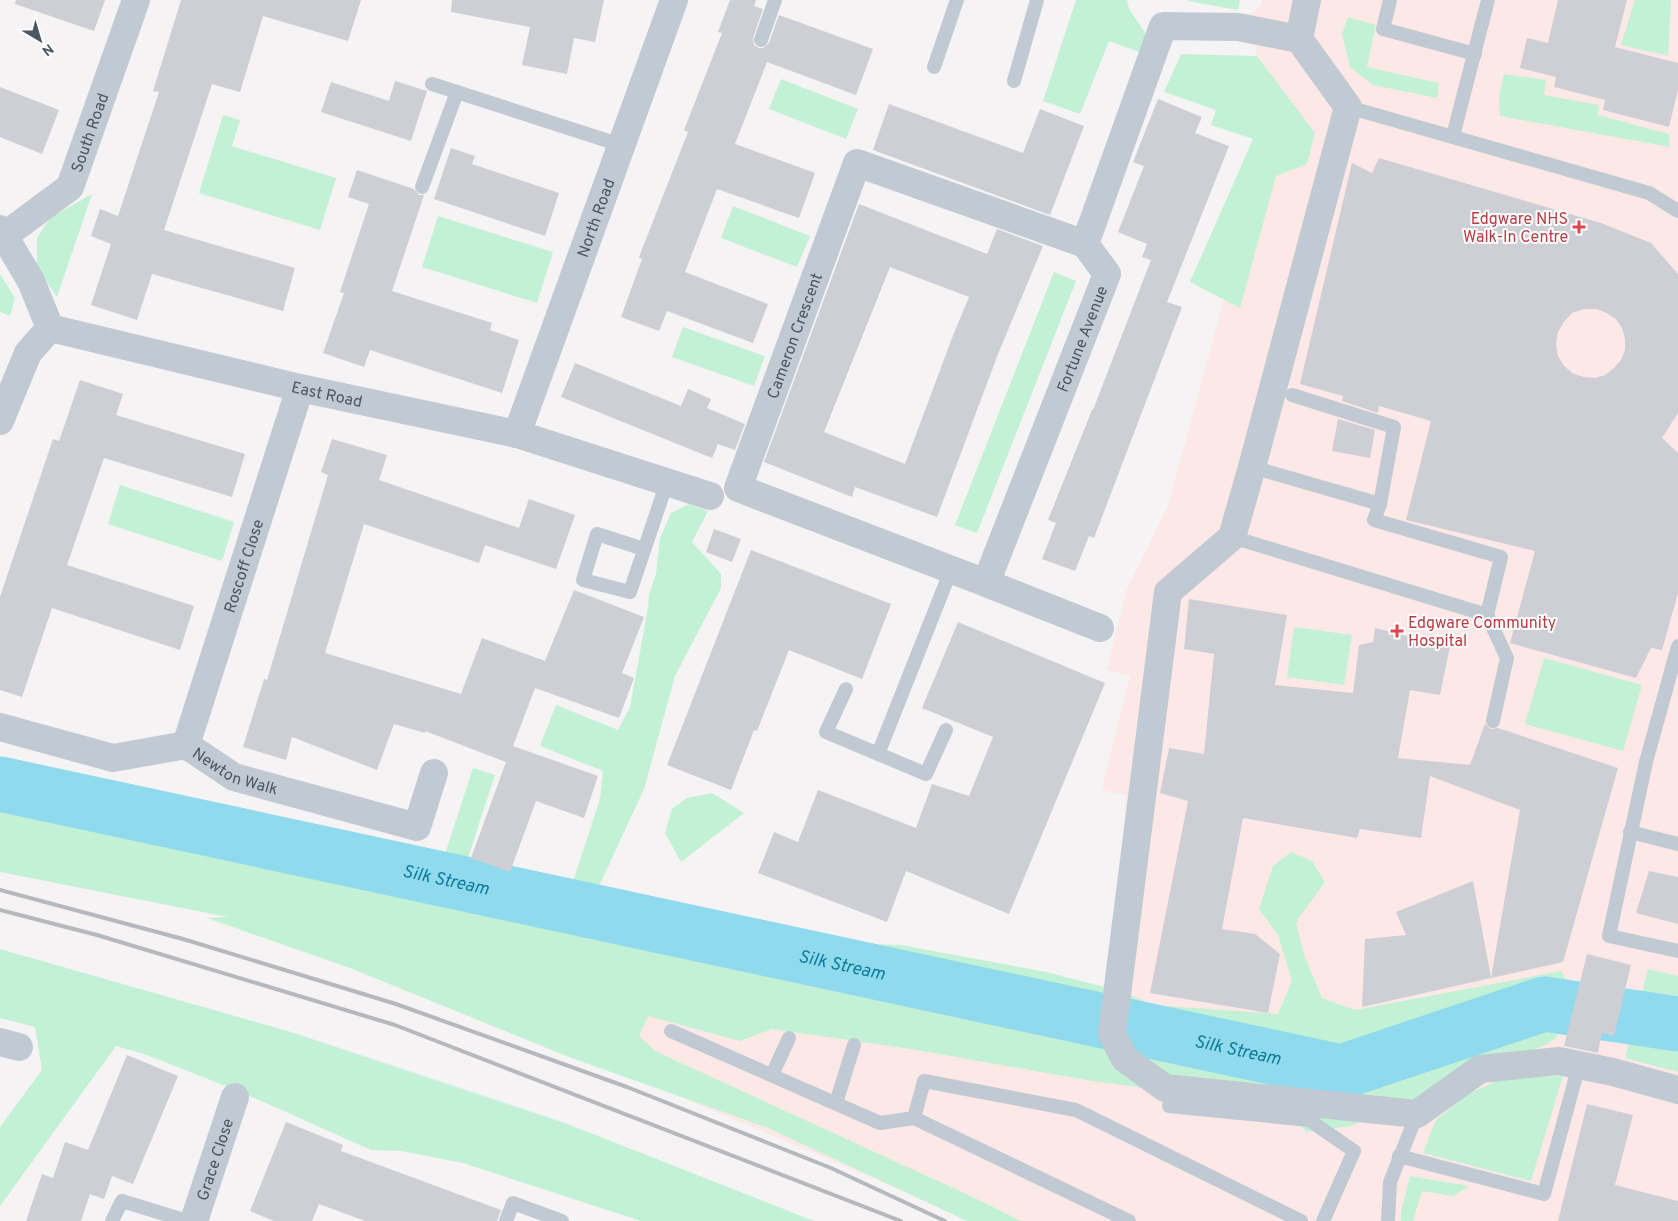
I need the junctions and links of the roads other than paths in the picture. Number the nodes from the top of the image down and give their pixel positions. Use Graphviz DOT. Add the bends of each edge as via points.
graph roads {
  1 [pos="136,0"];
  2 [pos="674,0"];
  3 [pos="775,0"];
  4 [pos="957,0"];
  5 [pos="1037,0"];
  6 [pos="1307,0"];
  7 [pos="1390,0"];
  8 [pos="1488,0"];
  9 [pos="1299,39"];
  10 [pos="761,40"];
  11 [pos="1475,54"];
  12 [pos="934,68"];
  13 [pos="1014,81"];
  14 [pos="432,84"];
  15 [pos="457,92"];
  16 [pos="1348,107"];
  17 [pos="1453,136"];
  18 [pos="622,145"];
  19 [pos="422,187"];
  20 [pos="1678,211"];
  21 [pos="2,232"];
  22 [pos="1085,244"];
  23 [pos="50,328"];
  24 [pos="300,388"];
  25 [pos="1292,395"];
  26 [pos="0,421"];
  27 [pos="518,434"];
  28 [pos="1252,467"];
  29 [pos="667,482"];
  30 [pos="710,496"];
  31 [pos="1380,504"];
  32 [pos="1232,537"];
  33 [pos="644,549"];
  34 [pos="951,570"];
  35 [pos="986,583"];
  36 [pos="1487,615"];
  37 [pos="1100,628"];
  38 [pos="1678,646"];
  39 [pos="846,689"];
  40 [pos="1493,721"];
  41 [pos="0,727"];
  42 [pos="946,730"];
  43 [pos="186,745"];
  44 [pos="878,754"];
  45 [pos="434,773"];
  46 [pos="1630,832"];
  47 [pos="1678,844"];
  48 [pos="1678,951"];
  49 [pos="671,1031"];
  50 [pos="789,1038"];
  51 [pos="854,1045"];
  52 [pos="1579,1066"];
  53 [pos="772,1075"];
  54 [pos="1678,1090"];
  55 [pos="235,1097"];
  56 [pos="836,1104"];
  57 [pos="1169,1106"];
  58 [pos="1417,1114"];
  59 [pos="914,1118"];
  60 [pos="1399,1156"];
  61 [pos="112,1221"];
  62 [pos="187,1221"];
  63 [pos="194,1221"];
  64 [pos="506,1221"];
  65 [pos="562,1221"];
  66 [pos="1129,1221"];
  67 [pos="1301,1221"];
  68 [pos="1322,1221"];
  69 [pos="1388,1221"];
  1 -- 21 [label="street, South Road" via="70,187"];
  2 -- 18 [label="street, North Road"];
  3 -- 10 [label="lane"];
  4 -- 12 [label="lane"];
  5 -- 13 [label="lane"];
  6 -- 9 [label="street"];
  7 -- 11 [label="lane" via="1384,29"];
  8 -- 11 [label="lane"];
  9 -- 16 [label="street"];
  9 -- 22 [label="street" via="1238,27 1162,26"];
  11 -- 17 [label="lane"];
  14 -- 15 [label="lane"];
  15 -- 18 [label="lane"];
  15 -- 19 [label="lane"];
  16 -- 17 [label="lane"];
  16 -- 28 [label="street"];
  17 -- 20 [label="lane" via="1648,193"];
  18 -- 27 [label="street, North Road"];
  21 -- 23 [label="street" via="31,281"];
  22 -- 34 [label="street, Cameron Crescent" via="857,163 738,488"];
  22 -- 35 [label="street, Fortune Avenue" via="1107,274"];
  23 -- 24 [label="street, East Road"];
  23 -- 26 [label="street" via="28,353"];
  24 -- 27 [label="street, East Road"];
  24 -- 43 [label="street, Roscoff Close"];
  25 -- 31 [label="lane" via="1394,427"];
  27 -- 29 [label="street, East Road"];
  28 -- 31 [label="lane"];
  28 -- 32 [label="street"];
  29 -- 30 [label="street, East Road"];
  29 -- 33 [label="lane"];
  31 -- 36 [label="lane" via="1374,520 1501,557"];
  32 -- 36 [label="lane"];
  32 -- 58 [label="street" via="1168,592 1112,1034 1125,1059 1165,1088"];
  33 -- 33 [label="lane" via="596,534 583,580 630,592"];
  34 -- 35 [label="street, Cameron Crescent"];
  34 -- 44 [label="lane"];
  35 -- 37 [label="street"];
  36 -- 40 [label="lane" via="1507,658"];
  38 -- 46 [label="lane"];
  39 -- 44 [label="lane" via="826,732"];
  41 -- 43 [label="street, Newton Walk" via="114,758"];
  42 -- 44 [label="lane" via="926,774"];
  43 -- 45 [label="street, Newton Walk" via="234,777 417,827"];
  46 -- 47 [label="lane"];
  46 -- 48 [label="lane" via="1609,936"];
  49 -- 53 [label="lane"];
  50 -- 53 [label="lane"];
  51 -- 56 [label="lane"];
  52 -- 54 [label="street"];
  52 -- 58 [label="street" via="1559,1061 1480,1069"];
  52 -- 60 [label="lane" via="1544,1194"];
  53 -- 56 [label="lane"];
  55 -- 63 [label="street, Grace Close"];
  56 -- 59 [label="lane" via="880,1123"];
  57 -- 68 [label="lane" via="1309,1120 1354,1152"];
  58 -- 60 [label="lane"];
  59 -- 66 [label="lane"];
  59 -- 67 [label="lane" via="924,1081 1076,1110"];
  60 -- 69 [label="lane" via="1390,1182"];
  61 -- 62 [label="lane" via="122,1201"];
  64 -- 65 [label="lane" via="513,1203"];
}
